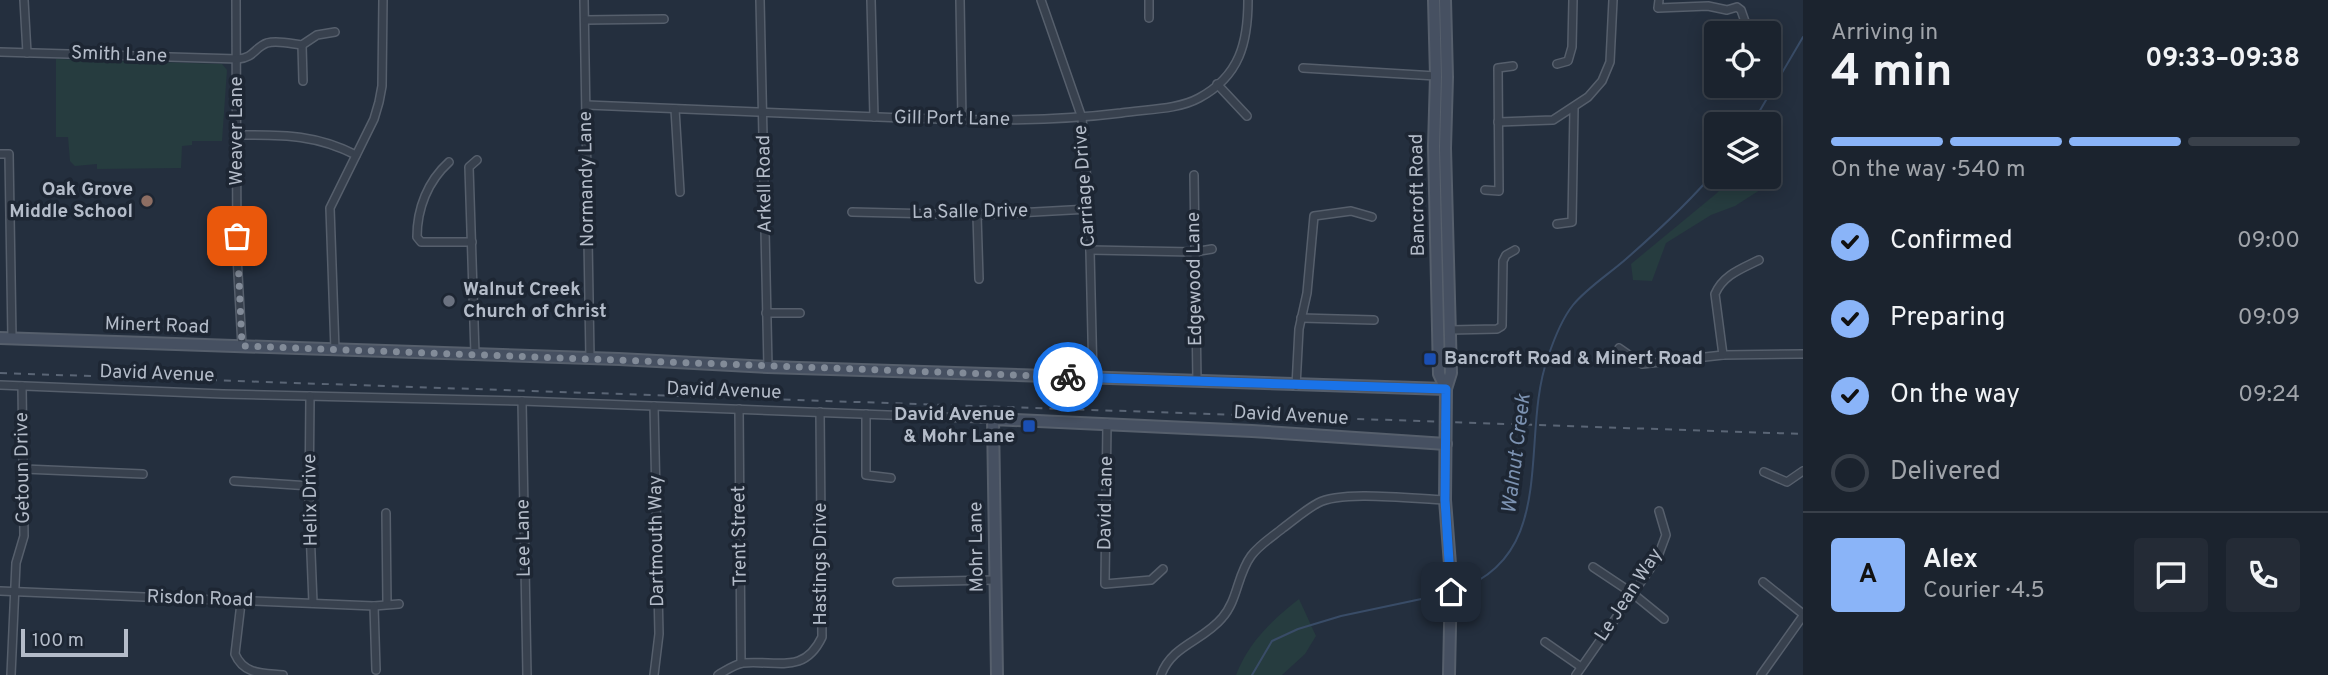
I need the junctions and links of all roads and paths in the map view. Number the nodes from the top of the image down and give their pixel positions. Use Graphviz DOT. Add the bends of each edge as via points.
graph roads {
  1 [pos="24,0"];
  2 [pos="236,0"];
  3 [pos="383,0"];
  4 [pos="584,0"];
  5 [pos="760,0"];
  6 [pos="871,0"];
  7 [pos="960,0"];
  8 [pos="1041,0"];
  9 [pos="1149,0"];
  10 [pos="1248,0"];
  11 [pos="1434,0"];
  12 [pos="1445,0"];
  13 [pos="1573,0"];
  14 [pos="1613,0"];
  15 [pos="1658,0"];
  16 [pos="1708,3"];
  17 [pos="1150,18"];
  18 [pos="664,19"];
  19 [pos="585,20"];
  20 [pos="1745,21"];
  21 [pos="335,32"];
  22 [pos="302,45"];
  23 [pos="0,52"];
  24 [pos="27,53"];
  25 [pos="238,60"];
  26 [pos="1557,64"];
  27 [pos="1513,66"];
  28 [pos="1303,68"];
  29 [pos="1436,76"];
  30 [pos="303,82"];
  31 [pos="1217,85"];
  32 [pos="587,105"];
  33 [pos="1574,108"];
  34 [pos="675,109"];
  35 [pos="764,114"];
  36 [pos="1247,116"];
  37 [pos="874,117"];
  38 [pos="1082,118"];
  39 [pos="962,120"];
  40 [pos="1498,122"];
  41 [pos="237,135"];
  42 [pos="0,154"];
  43 [pos="356,155"];
  44 [pos="477,160"];
  45 [pos="449,162"];
  46 [pos="1194,176"];
  47 [pos="1485,190"];
  48 [pos="680,192"];
  49 [pos="1088,209"];
  50 [pos="852,212"];
  51 [pos="977,215"];
  52 [pos="1372,217"];
  53 [pos="1557,224"];
  54 [pos="471,242"];
  55 [pos="1212,249"];
  56 [pos="1090,250"];
  57 [pos="1515,250"];
  58 [pos="1194,251"];
  59 [pos="1759,260"];
  60 [pos="979,279"];
  61 [pos="766,313"];
  62 [pos="800,313"];
  63 [pos="1301,318"];
  64 [pos="1374,320"];
  65 [pos="1450,330"];
  66 [pos="0,338"];
  67 [pos="12,338"];
  68 [pos="242,346"];
  69 [pos="1619,348"];
  70 [pos="335,350"];
  71 [pos="475,354"];
  72 [pos="1803,354"];
  73 [pos="1723,355"];
  74 [pos="590,358"];
  75 [pos="768,367"];
  76 [pos="1093,378"];
  77 [pos="1197,382"];
  78 [pos="0,385"];
  79 [pos="22,386"];
  80 [pos="1296,386"];
  81 [pos="1446,389"];
  82 [pos="310,396"];
  83 [pos="522,401"];
  84 [pos="654,406"];
  85 [pos="739,409"];
  86 [pos="820,412"];
  87 [pos="866,414"];
  88 [pos="993,419"];
  89 [pos="1107,423"];
  90 [pos="1446,444"];
  91 [pos="24,469"];
  92 [pos="1803,471"];
  93 [pos="1764,472"];
  94 [pos="143,474"];
  95 [pos="891,478"];
  96 [pos="234,481"];
  97 [pos="310,486"];
  98 [pos="1445,500"];
  99 [pos="1659,511"];
  100 [pos="386,513"];
  101 [pos="1593,568"];
  102 [pos="1163,569"];
  103 [pos="995,580"];
  104 [pos="897,582"];
  105 [pos="1763,582"];
  106 [pos="0,591"];
  107 [pos="15,591"];
  108 [pos="1632,593"];
  109 [pos="241,603"];
  110 [pos="313,603"];
  111 [pos="387,604"];
  112 [pos="399,604"];
  113 [pos="374,606"];
  114 [pos="1803,615"];
  115 [pos="1664,619"];
  116 [pos="1545,642"];
  117 [pos="741,663"];
  118 [pos="1581,667"];
  119 [pos="376,670"];
  120 [pos="10,675"];
  121 [pos="283,675"];
  122 [pos="527,675"];
  123 [pos="654,675"];
  124 [pos="718,675"];
  125 [pos="998,675"];
  126 [pos="1161,675"];
  127 [pos="1449,675"];
  128 [pos="1576,675"];
  129 [pos="1761,675"];
  1 -- 24 [label="street"];
  2 -- 25 [label="street, Weaver Lane"];
  3 -- 43 [label="street" via="382,86"];
  4 -- 19 [label="street, Normandy Lane"];
  5 -- 35 [label="street, Arkell Road"];
  6 -- 37 [label="street"];
  7 -- 39 [label="street"];
  8 -- 38 [label="street, Carriage Drive"];
  9 -- 17 [label="street"];
  10 -- 31 [label="street, Gill Port Lane" via="1245,42 1233,68"];
  11 -- 29 [label="street, Bancroft Road"];
  12 -- 65 [label="street, Bancroft Road"];
  13 -- 26 [label="street" via="1572,47 1568,61"];
  14 -- 33 [label="street" via="1610,62 1602,81"];
  15 -- 16 [label="street" via="1658,8"];
  16 -- 20 [label="street" via="1727,10 1737,7"];
  18 -- 19 [label="street"];
  19 -- 32 [label="street, Normandy Lane"];
  21 -- 22 [label="street" via="317,35"];
  22 -- 25 [label="street" via="265,44 252,56"];
  22 -- 30 [label="street"];
  23 -- 24 [label="street, Smith Lane"];
  24 -- 25 [label="street, Smith Lane"];
  25 -- 41 [label="street, Weaver Lane"];
  27 -- 40 [label="street" via="1498,68"];
  28 -- 29 [label="street"];
  29 -- 81 [label="street, Bancroft Road" via="1439,374"];
  31 -- 36 [label="street"];
  31 -- 38 [label="street, Gill Port Lane" via="1185,103"];
  32 -- 34 [label="street, Gill Port Lane"];
  32 -- 74 [label="street, Normandy Lane"];
  33 -- 40 [label="street" via="1553,120"];
  33 -- 53 [label="street" via="1572,222"];
  34 -- 35 [label="street, Gill Port Lane"];
  34 -- 48 [label="street"];
  35 -- 37 [label="street, Gill Port Lane"];
  35 -- 61 [label="street, Arkell Road"];
  37 -- 39 [label="street, Gill Port Lane"];
  38 -- 39 [label="street, Gill Port Lane"];
  38 -- 49 [label="street, Carriage Drive"];
  40 -- 47 [label="street" via="1499,191"];
  41 -- 43 [label="street" via="309,137"];
  41 -- 68 [label="street, Weaver Lane"];
  42 -- 67 [label="street" via="9,154"];
  43 -- 70 [label="street" via="330,208"];
  44 -- 54 [label="street" via="469,167"];
  45 -- 54 [label="street" via="423,198 417,237 421,242"];
  46 -- 58 [label="street, Edgewood Lane"];
  49 -- 51 [label="street, La Salle Drive"];
  49 -- 56 [label="street, Carriage Drive"];
  50 -- 51 [label="street, La Salle Drive"];
  51 -- 60 [label="street"];
  52 -- 63 [label="street" via="1351,211 1314,215"];
  54 -- 71 [label="street"];
  55 -- 58 [label="street"];
  56 -- 58 [label="street"];
  56 -- 76 [label="street, Carriage Drive"];
  57 -- 65 [label="street" via="1503,261 1502,326"];
  58 -- 77 [label="street, Edgewood Lane"];
  59 -- 73 [label="street" via="1724,279 1715,294"];
  61 -- 62 [label="street"];
  61 -- 75 [label="street, Arkell Road"];
  63 -- 64 [label="street"];
  63 -- 80 [label="street"];
  65 -- 81 [label="street, Bancroft Road" via="1451,373"];
  66 -- 67 [label="street, Minert Road"];
  67 -- 68 [label="street, Minert Road"];
  68 -- 70 [label="street, Minert Road"];
  69 -- 73 [label="street" via="1642,364"];
  70 -- 71 [label="street, Minert Road"];
  71 -- 74 [label="street, Minert Road"];
  72 -- 73 [label="street"];
  74 -- 75 [label="street, Minert Road"];
  75 -- 76 [label="street, Minert Road"];
  76 -- 77 [label="street, Minert Road"];
  77 -- 80 [label="street, Minert Road"];
  78 -- 79 [label="street, David Avenue"];
  79 -- 82 [label="street, David Avenue"];
  79 -- 91 [label="street, Getoun Drive"];
  80 -- 81 [label="street, Minert Road"];
  81 -- 90 [label="street, Bancroft Road"];
  82 -- 83 [label="street, David Avenue"];
  82 -- 97 [label="street, Helix Drive"];
  83 -- 84 [label="street, David Avenue"];
  83 -- 122 [label="street, Lee Lane"];
  84 -- 85 [label="street, David Avenue"];
  84 -- 123 [label="street, Dartmouth Way" via="659,634"];
  85 -- 86 [label="street, David Avenue"];
  85 -- 117 [label="street, Trent Street"];
  86 -- 87 [label="street, David Avenue"];
  86 -- 117 [label="street, Hastings Drive" via="822,637 816,652 790,666"];
  87 -- 88 [label="street, David Avenue"];
  87 -- 95 [label="street" via="866,475"];
  88 -- 89 [label="street, David Avenue"];
  88 -- 103 [label="street, Mohr Lane"];
  89 -- 90 [label="street, David Avenue"];
  89 -- 102 [label="street, David Lane" via="1105,584 1151,580"];
  90 -- 98 [label="street, Bancroft Road"];
  91 -- 94 [label="street"];
  91 -- 107 [label="street, Getoun Drive" via="24,536 16,563"];
  92 -- 93 [label="street" via="1787,482"];
  96 -- 97 [label="street"];
  97 -- 110 [label="street, Helix Drive"];
  98 -- 126 [label="street" via="1356,497 1319,502 1260,546 1244,568 1235,600 1220,621 1177,650"];
  98 -- 127 [label="street, Bancroft Road" via="1451,577"];
  99 -- 108 [label="street, Le Jean Way" via="1666,536 1657,559"];
  100 -- 111 [label="street"];
  101 -- 108 [label="street"];
  103 -- 104 [label="street"];
  103 -- 125 [label="street, Mohr Lane"];
  105 -- 114 [label="street"];
  106 -- 107 [label="street, Risdon Road"];
  107 -- 109 [label="street, Risdon Road"];
  107 -- 120 [label="street, Getoun Drive"];
  108 -- 115 [label="street"];
  108 -- 118 [label="street, Le Jean Way"];
  109 -- 110 [label="street, Risdon Road"];
  109 -- 121 [label="street" via="238,662 256,674"];
  110 -- 113 [label="street, Risdon Road"];
  111 -- 112 [label="street, Risdon Road"];
  111 -- 113 [label="street, Risdon Road"];
  113 -- 119 [label="street"];
  114 -- 129 [label="street"];
  116 -- 118 [label="street"];
  117 -- 124 [label="street"];
  118 -- 128 [label="street, Le Jean Way"];
}
